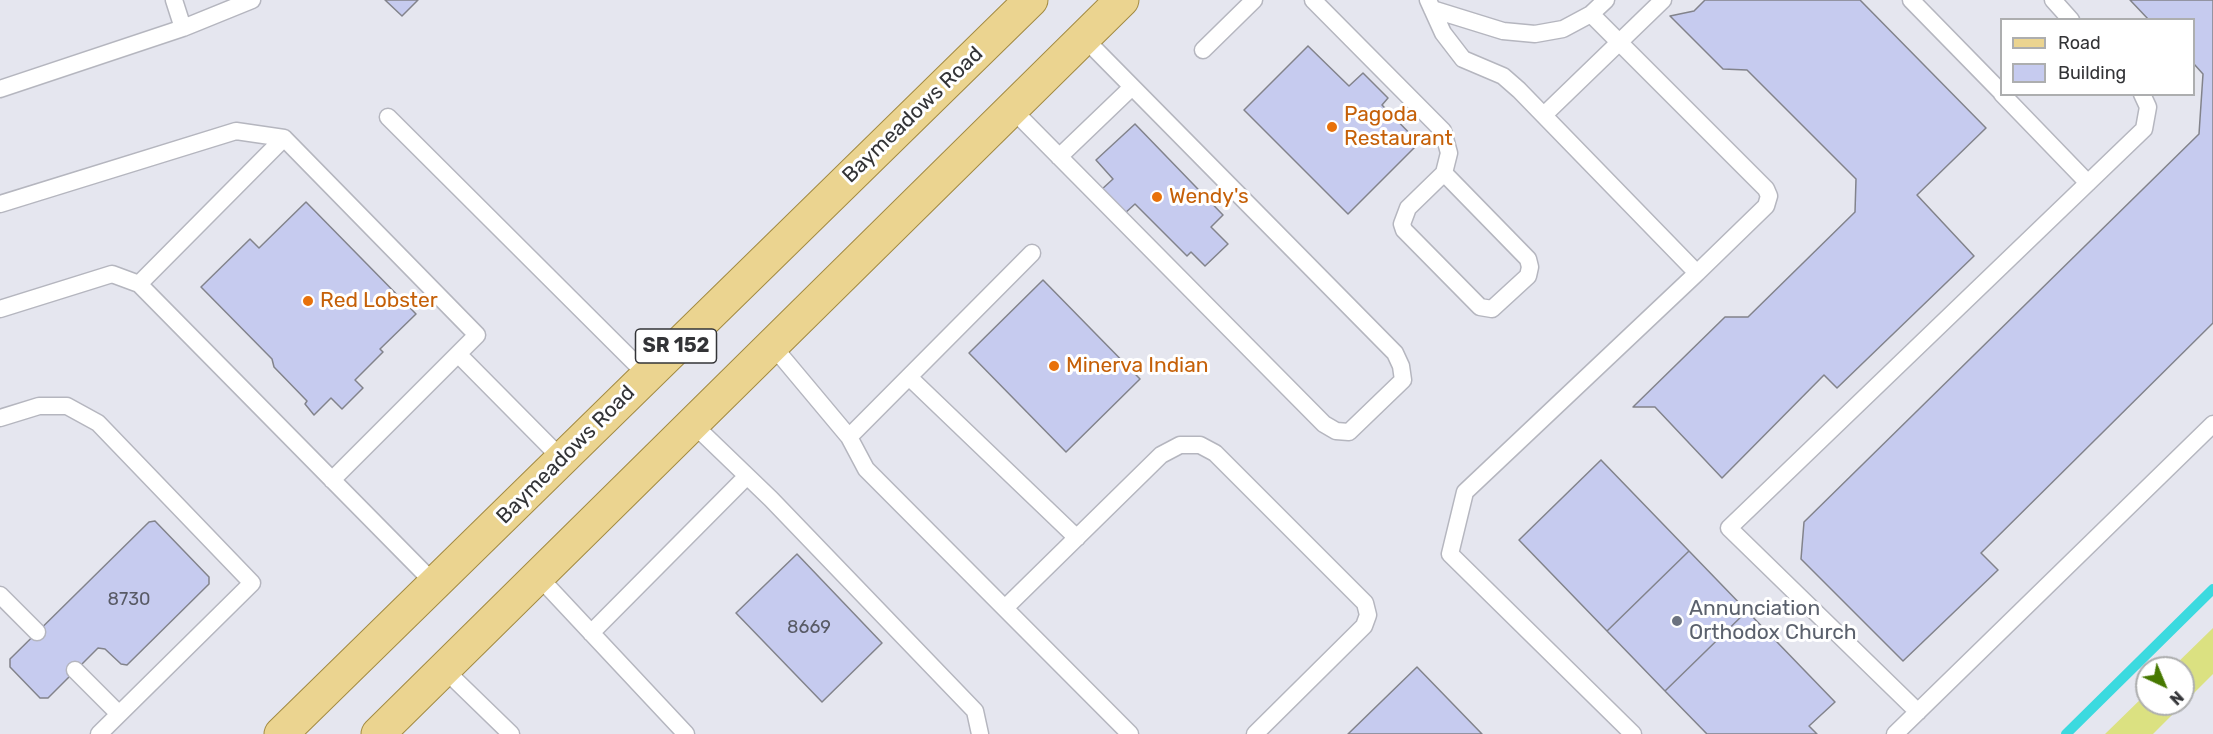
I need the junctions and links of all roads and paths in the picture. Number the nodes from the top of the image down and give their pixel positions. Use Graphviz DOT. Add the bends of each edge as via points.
graph roads {
  1 [pos="174,0"];
  2 [pos="252,0"];
  3 [pos="1031,0"];
  4 [pos="1122,0"];
  5 [pos="1254,0"];
  6 [pos="1313,0"];
  7 [pos="1606,0"];
  8 [pos="1663,0"];
  9 [pos="1911,0"];
  10 [pos="2052,0"];
  11 [pos="1430,5"];
  12 [pos="1591,14"];
  13 [pos="2069,18"];
  14 [pos="183,28"];
  15 [pos="1084,38"];
  16 [pos="1618,43"];
  17 [pos="1203,51"];
  18 [pos="1132,87"];
  19 [pos="0,89"];
  20 [pos="2000,92"];
  21 [pos="2004,96"];
  22 [pos="2143,96"];
  23 [pos="1012,109"];
  24 [pos="1544,115"];
  25 [pos="388,117"];
  26 [pos="284,138"];
  27 [pos="1059,157"];
  28 [pos="1444,173"];
  29 [pos="2088,183"];
  30 [pos="0,204"];
  31 [pos="1032,253"];
  32 [pos="1697,273"];
  33 [pos="139,284"];
  34 [pos="0,309"];
  35 [pos="772,345"];
  36 [pos="459,354"];
  37 [pos="647,375"];
  38 [pos="909,377"];
  39 [pos="0,418"];
  40 [pos="692,423"];
  41 [pos="2213,424"];
  42 [pos="849,437"];
  43 [pos="562,459"];
  44 [pos="747,476"];
  45 [pos="332,480"];
  46 [pos="1077,538"];
  47 [pos="538,576"];
  48 [pos="435,584"];
  49 [pos="0,595"];
  50 [pos="1005,608"];
  51 [pos="37,632"];
  52 [pos="591,633"];
  53 [pos="444,669"];
  54 [pos="75,670"];
  55 [pos="1918,711"];
  56 [pos="119,714"];
  57 [pos="99,734"];
  58 [pos="281,734"];
  59 [pos="378,734"];
  60 [pos="511,734"];
  61 [pos="686,734"];
  62 [pos="980,734"];
  63 [pos="1130,734"];
  64 [pos="1255,734"];
  65 [pos="1633,734"];
  66 [pos="1895,734"];
  1 -- 14 [label="lane"];
  2 -- 14 [label="lane"];
  3 -- 37 [label="main road, Baymeadows Road / SR 152"];
  4 -- 15 [label="main road, SR 152"];
  5 -- 17 [label="lane"];
  6 -- 28 [label="lane" via="1443,131 1449,153"];
  7 -- 12 [label="lane"];
  8 -- 16 [label="lane"];
  9 -- 20 [label="lane"];
  10 -- 13 [label="lane"];
  11 -- 12 [label="lane" via="1503,31 1535,34 1563,29"];
  11 -- 24 [label="lane" via="1443,33 1463,59 1503,76"];
  12 -- 16 [label="lane"];
  14 -- 19 [label="lane"];
  15 -- 18 [label="lane"];
  15 -- 23 [label="main road, SR 152"];
  16 -- 24 [label="lane"];
  16 -- 32 [label="lane" via="1769,196 1766,206"];
  18 -- 27 [label="lane"];
  18 -- 27 [label="lane" via="1395,353 1403,380 1349,432 1336,431 1324,424"];
  21 -- 29 [label="lane"];
  22 -- 29 [label="lane" via="2148,107 2144,129"];
  23 -- 27 [label="lane"];
  23 -- 35 [label="main road, SR 152"];
  24 -- 32 [label="lane"];
  25 -- 37 [label="lane"];
  26 -- 30 [label="lane" via="236,131"];
  26 -- 33 [label="lane"];
  26 -- 36 [label="lane" via="477,335"];
  28 -- 28 [label="lane" via="1528,259 1528,276 1492,309 1480,307 1404,230 1402,224 1408,208"];
  29 -- 55 [label="lane" via="1729,528"];
  31 -- 38 [label="lane"];
  32 -- 65 [label="lane" via="1465,492 1450,554"];
  33 -- 34 [label="lane" via="112,274"];
  33 -- 45 [label="lane"];
  35 -- 40 [label="main road, SR 152"];
  35 -- 42 [label="lane"];
  36 -- 43 [label="lane"];
  36 -- 45 [label="lane"];
  37 -- 43 [label="main road, Baymeadows Road / SR 152"];
  38 -- 42 [label="lane"];
  38 -- 46 [label="lane"];
  39 -- 56 [label="lane" via="39,406 67,406 98,423 252,583"];
  40 -- 44 [label="lane"];
  40 -- 47 [label="main road, SR 152"];
  41 -- 55 [label="lane"];
  42 -- 50 [label="lane" via="866,468"];
  43 -- 48 [label="main road, Baymeadows Road / SR 152"];
  44 -- 52 [label="lane"];
  44 -- 62 [label="lane" via="975,711"];
  45 -- 48 [label="lane"];
  46 -- 50 [label="lane"];
  46 -- 64 [label="lane" via="1161,454 1180,445 1200,444 1215,453 1365,603 1368,615 1364,626"];
  47 -- 52 [label="lane"];
  47 -- 53 [label="main road, SR 152"];
  48 -- 58 [label="main road, Baymeadows Road / SR 152"];
  49 -- 51 [label="lane"];
  50 -- 63 [label="lane"];
  52 -- 61 [label="lane"];
  53 -- 59 [label="main road, SR 152"];
  53 -- 60 [label="lane"];
  54 -- 56 [label="lane"];
  55 -- 66 [label="lane"];
  56 -- 57 [label="lane"];
}
